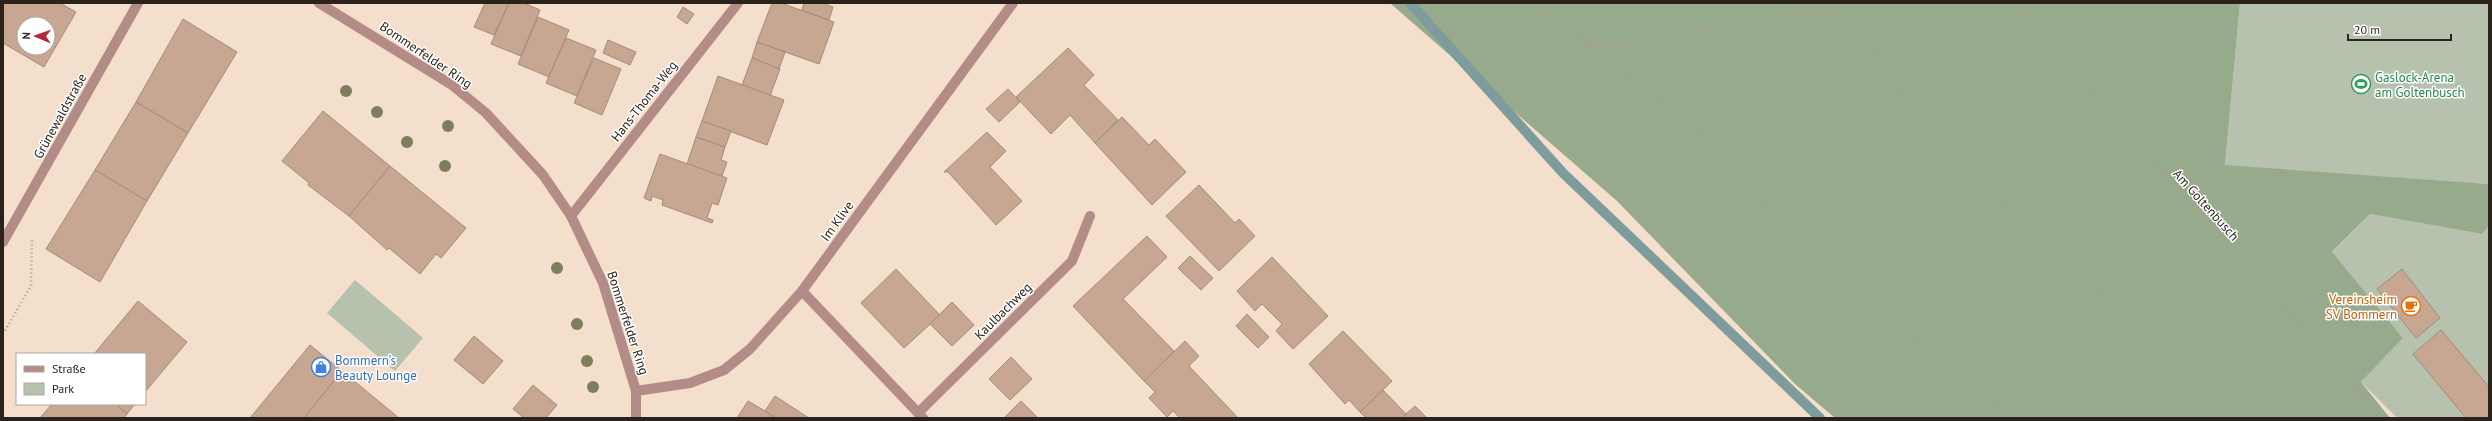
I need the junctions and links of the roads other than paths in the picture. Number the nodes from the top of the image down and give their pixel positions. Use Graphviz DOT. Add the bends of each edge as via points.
graph roads {
  1 [pos="138,3"];
  2 [pos="319,3"];
  3 [pos="738,3"];
  4 [pos="1013,3"];
  5 [pos="571,216"];
  6 [pos="1090,216"];
  7 [pos="3,242"];
  8 [pos="802,291"];
  9 [pos="636,391"];
  10 [pos="920,415"];
  11 [pos="636,418"];
  1 -- 7 [label="street, Grünewaldstraße"];
  2 -- 5 [label="street, Bommerfelder Ring" via="452,85 486,113 543,175"];
  3 -- 5 [label="street, Hans-Thoma-Weg"];
  4 -- 8 [label="street, Im Klive"];
  5 -- 9 [label="street, Bommerfelder Ring" via="603,283"];
  6 -- 10 [label="street, Kaulbachweg" via="1072,261"];
  8 -- 9 [label="street, Im Klive" via="750,349 724,370 690,383"];
  8 -- 10 [label="street, Kaulbachweg"];
  9 -- 11 [label="street, Bommerfelder Ring"];
}
